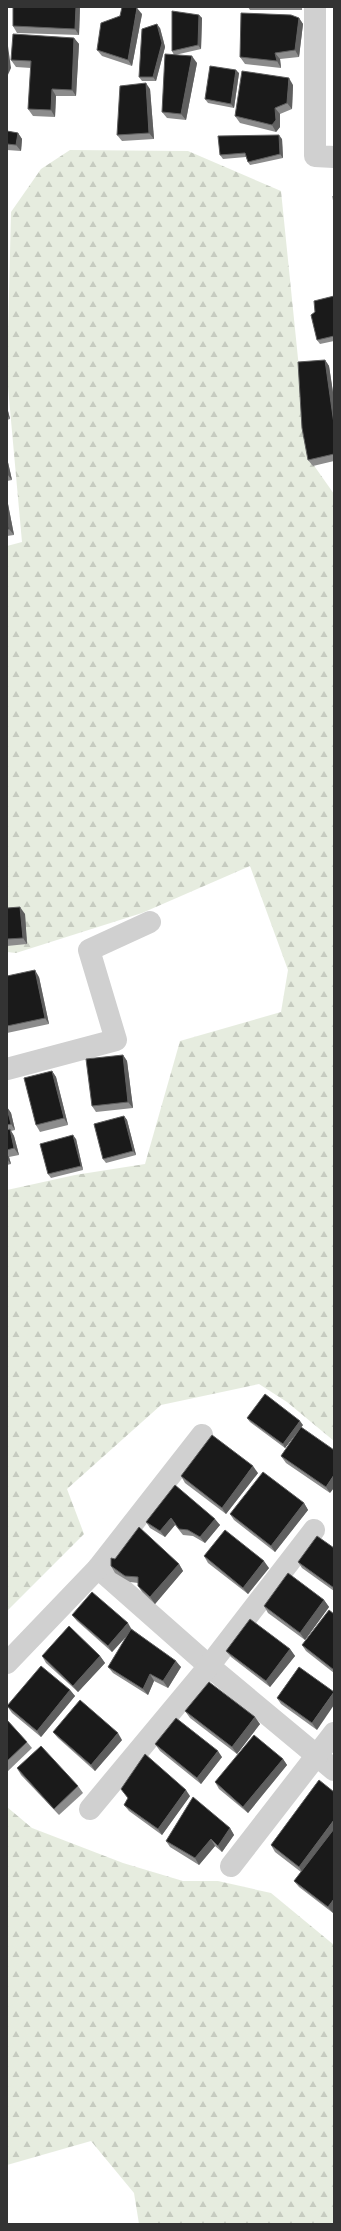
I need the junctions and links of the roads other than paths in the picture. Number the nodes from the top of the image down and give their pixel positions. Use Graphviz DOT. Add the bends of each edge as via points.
graph roads {
  1 [pos="315,7"];
  2 [pos="334,157"];
  3 [pos="150,922"];
  4 [pos="7,1069"];
  5 [pos="202,1436"];
  6 [pos="314,1530"];
  7 [pos="98,1568"];
  8 [pos="7,1663"];
  9 [pos="209,1666"];
  10 [pos="334,1733"];
  11 [pos="316,1756"];
  12 [pos="334,1770"];
  13 [pos="90,1809"];
  14 [pos="231,1866"];
  1 -- 2 [label="street" via="315,156"];
  3 -- 4 [label="street" via="89,950 116,1040"];
  5 -- 7 [label="street"];
  6 -- 9 [label="street"];
  7 -- 8 [label="street"];
  7 -- 9 [label="street"];
  9 -- 11 [label="street"];
  9 -- 13 [label="street"];
  10 -- 11 [label="street"];
  11 -- 12 [label="street"];
  11 -- 14 [label="street"];
}
